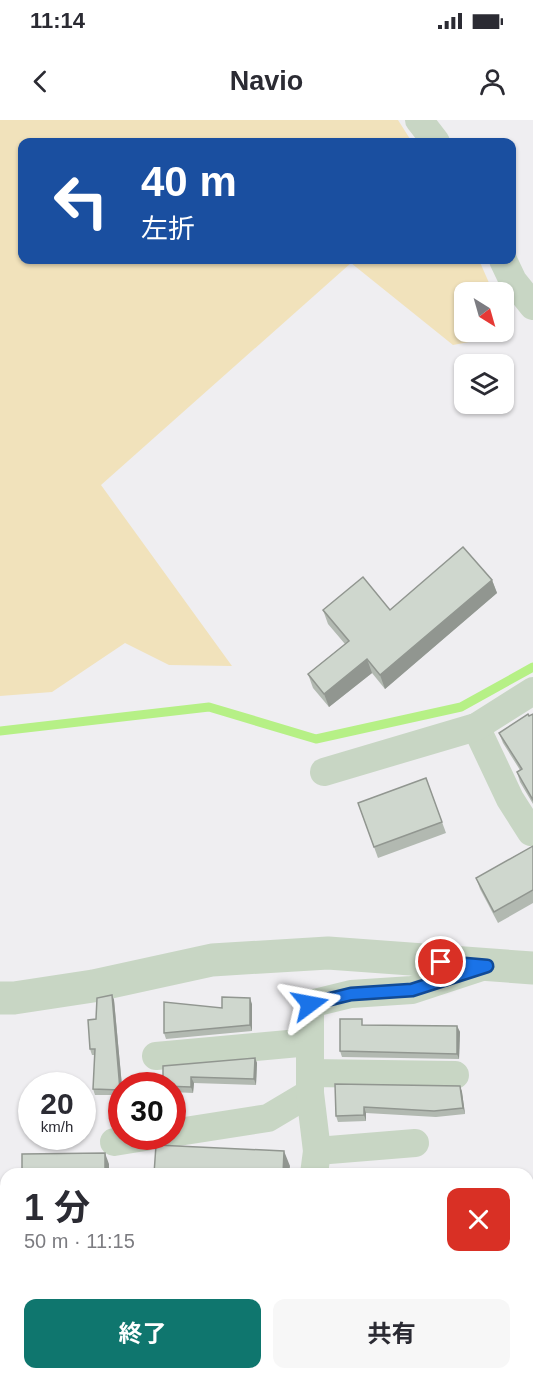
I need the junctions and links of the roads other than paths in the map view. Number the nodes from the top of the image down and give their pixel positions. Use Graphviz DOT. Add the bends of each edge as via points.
graph roads {
  1 [pos="419,120"];
  2 [pos="433,138"];
  3 [pos="505,264"];
  4 [pos="533,306"];
  5 [pos="533,691"];
  6 [pos="476,727"];
  7 [pos="324,772"];
  8 [pos="531,832"];
  9 [pos="487,966"];
  10 [pos="533,968"];
  11 [pos="0,998"];
  12 [pos="310,1042"];
  13 [pos="156,1056"];
  14 [pos="455,1075"];
  15 [pos="310,1084"];
  16 [pos="186,1131"];
  17 [pos="415,1143"];
  18 [pos="316,1163"];
  1 -- 2 [label="street"];
  3 -- 4 [label="street"];
  5 -- 6 [label="street"];
  6 -- 7 [label="street"];
  6 -- 8 [label="street" via="510,799"];
  9 -- 10 [label="street"];
  9 -- 11 [label="street" via="328,953 212,960 93,986"];
  9 -- 12 [label="street" via="412,990 351,994 310,1004"];
  12 -- 13 [label="street"];
  12 -- 15 [label="street"];
  14 -- 15 [label="street"];
  15 -- 16 [label="street" via="268,1119"];
  15 -- 18 [label="street"];
  17 -- 18 [label="street"];
}
